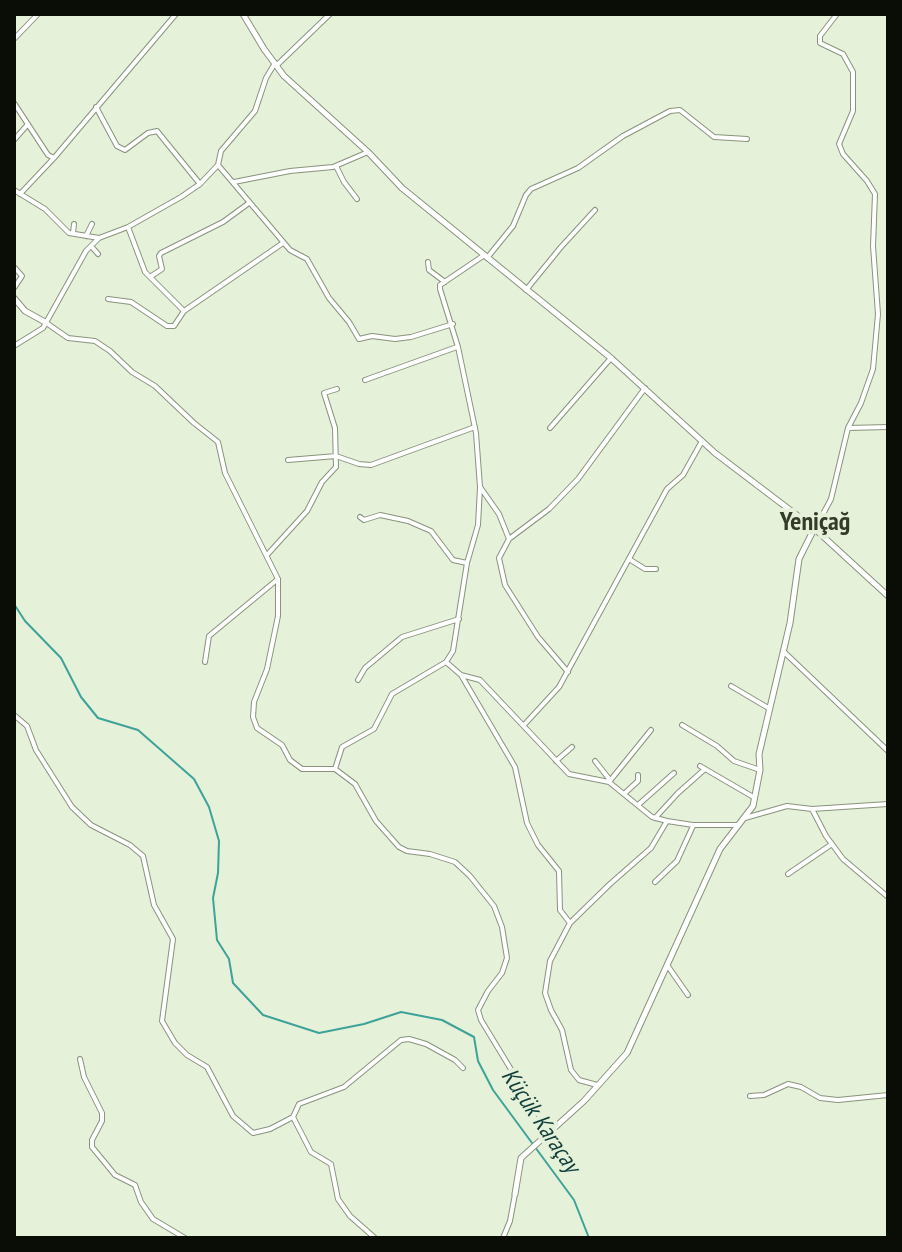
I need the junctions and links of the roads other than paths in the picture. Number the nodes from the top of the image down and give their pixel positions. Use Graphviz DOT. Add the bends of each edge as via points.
graph roads {
  1 [pos="38,14"];
  2 [pos="176,14"];
  3 [pos="243,14"];
  4 [pos="330,14"];
  5 [pos="837,14"];
  6 [pos="14,39"];
  7 [pos="276,65"];
  8 [pos="14,103"];
  9 [pos="96,107"];
  10 [pos="28,124"];
  11 [pos="747,139"];
  12 [pos="14,140"];
  13 [pos="368,152"];
  14 [pos="54,158"];
  15 [pos="218,165"];
  16 [pos="336,166"];
  17 [pos="234,182"];
  18 [pos="200,184"];
  19 [pos="14,190"];
  20 [pos="20,194"];
  21 [pos="357,199"];
  22 [pos="249,203"];
  23 [pos="595,210"];
  24 [pos="74,224"];
  25 [pos="92,224"];
  26 [pos="128,227"];
  27 [pos="73,233"];
  28 [pos="86,236"];
  29 [pos="99,238"];
  30 [pos="283,243"];
  31 [pos="91,246"];
  32 [pos="98,254"];
  33 [pos="485,257"];
  34 [pos="428,262"];
  35 [pos="14,267"];
  36 [pos="150,277"];
  37 [pos="445,282"];
  38 [pos="14,288"];
  39 [pos="526,290"];
  40 [pos="14,298"];
  41 [pos="108,299"];
  42 [pos="184,311"];
  43 [pos="45,322"];
  44 [pos="453,324"];
  45 [pos="14,346"];
  46 [pos="458,347"];
  47 [pos="611,358"];
  48 [pos="365,380"];
  49 [pos="645,387"];
  50 [pos="337,389"];
  51 [pos="475,427"];
  52 [pos="888,427"];
  53 [pos="550,428"];
  54 [pos="848,428"];
  55 [pos="702,440"];
  56 [pos="336,456"];
  57 [pos="288,460"];
  58 [pos="480,487"];
  59 [pos="360,517"];
  60 [pos="815,529"];
  61 [pos="509,539"];
  62 [pos="267,555"];
  63 [pos="629,559"];
  64 [pos="467,563"];
  65 [pos="656,569"];
  66 [pos="278,579"];
  67 [pos="888,596"];
  68 [pos="459,619"];
  69 [pos="783,651"];
  70 [pos="205,662"];
  71 [pos="446,662"];
  72 [pos="568,672"];
  73 [pos="461,675"];
  74 [pos="358,680"];
  75 [pos="731,686"];
  76 [pos="770,709"];
  77 [pos="14,715"];
  78 [pos="524,725"];
  79 [pos="682,725"];
  80 [pos="651,730"];
  81 [pos="572,747"];
  82 [pos="888,751"];
  83 [pos="556,761"];
  84 [pos="595,761"];
  85 [pos="335,769"];
  86 [pos="760,770"];
  87 [pos="674,773"];
  88 [pos="638,775"];
  89 [pos="610,781"];
  90 [pos="624,794"];
  91 [pos="755,798"];
  92 [pos="888,804"];
  93 [pos="638,805"];
  94 [pos="812,809"];
  95 [pos="655,818"];
  96 [pos="745,818"];
  97 [pos="667,821"];
  98 [pos="693,825"];
  99 [pos="738,825"];
  100 [pos="832,844"];
  101 [pos="788,874"];
  102 [pos="655,882"];
  103 [pos="888,897"];
  104 [pos="570,923"];
  105 [pos="667,965"];
  106 [pos="688,995"];
  107 [pos="80,1059"];
  108 [pos="463,1068"];
  109 [pos="599,1086"];
  110 [pos="888,1095"];
  111 [pos="750,1096"];
  112 [pos="293,1117"];
  113 [pos="549,1132"];
  114 [pos="515,1194"];
  115 [pos="185,1238"];
  116 [pos="375,1238"];
  117 [pos="503,1238"];
  1 -- 6 [label="street"];
  2 -- 9 [label="street"];
  3 -- 7 [label="street"];
  4 -- 7 [label="street"];
  5 -- 54 [label="street" via="819,39 822,46 843,54 853,72 853,111 839,144 867,181 876,204 873,369"];
  7 -- 13 [label="street"];
  7 -- 15 [label="street" via="255,111 221,151"];
  8 -- 10 [label="street"];
  9 -- 14 [label="street"];
  9 -- 18 [label="street" via="117,146 125,150 157,131"];
  10 -- 12 [label="street"];
  10 -- 14 [label="street"];
  11 -- 33 [label="street" via="714,137 680,110 670,111 578,168 531,189 513,226"];
  13 -- 16 [label="street"];
  13 -- 33 [label="street" via="402,188"];
  14 -- 20 [label="street"];
  15 -- 17 [label="street"];
  15 -- 18 [label="street"];
  16 -- 17 [label="street"];
  16 -- 21 [label="street"];
  17 -- 22 [label="street"];
  18 -- 26 [label="street"];
  19 -- 20 [label="street"];
  20 -- 27 [label="street"];
  22 -- 30 [label="street"];
  22 -- 36 [label="street" via="161,253 162,269"];
  23 -- 39 [label="street"];
  24 -- 27 [label="street"];
  25 -- 28 [label="street"];
  26 -- 29 [label="street"];
  26 -- 36 [label="street"];
  27 -- 28 [label="street"];
  28 -- 29 [label="street"];
  29 -- 31 [label="street"];
  30 -- 42 [label="street"];
  30 -- 44 [label="street" via="307,259 359,339 411,337"];
  31 -- 32 [label="street"];
  31 -- 43 [label="street"];
  33 -- 37 [label="street"];
  33 -- 39 [label="street"];
  34 -- 37 [label="street" via="429,270"];
  35 -- 38 [label="street" via="22,276"];
  36 -- 42 [label="street"];
  37 -- 44 [label="street" via="440,289"];
  39 -- 47 [label="street"];
  40 -- 43 [label="street"];
  41 -- 42 [label="street" via="131,302 167,326 174,326"];
  43 -- 45 [label="street" via="39,332"];
  43 -- 62 [label="street" via="68,338 95,341 110,351 218,442 225,473"];
  44 -- 46 [label="street"];
  46 -- 48 [label="street"];
  46 -- 51 [label="street"];
  47 -- 49 [label="street"];
  47 -- 53 [label="street"];
  49 -- 55 [label="street"];
  49 -- 61 [label="street" via="578,479"];
  50 -- 56 [label="street" via="324,393 335,428"];
  51 -- 56 [label="street" via="371,465"];
  51 -- 58 [label="street"];
  52 -- 54 [label="street"];
  54 -- 60 [label="street" via="831,499"];
  55 -- 60 [label="street"];
  55 -- 63 [label="street" via="683,475 667,489"];
  56 -- 57 [label="street"];
  56 -- 62 [label="street" via="336,467 307,511"];
  58 -- 61 [label="street"];
  58 -- 64 [label="street" via="478,525"];
  59 -- 64 [label="street" via="408,521 431,531 453,560"];
  60 -- 67 [label="street"];
  60 -- 69 [label="street" via="799,559"];
  61 -- 72 [label="street" via="499,558 505,585"];
  62 -- 66 [label="street"];
  63 -- 65 [label="street"];
  63 -- 72 [label="street"];
  64 -- 68 [label="street"];
  66 -- 70 [label="street" via="209,636"];
  66 -- 85 [label="street" via="278,616 253,717 257,728 282,745 302,769"];
  68 -- 71 [label="street"];
  68 -- 74 [label="street" via="402,637"];
  69 -- 76 [label="street"];
  69 -- 82 [label="street"];
  71 -- 73 [label="street"];
  71 -- 85 [label="street" via="392,694 374,729 342,747"];
  72 -- 78 [label="street"];
  73 -- 78 [label="street" via="480,680"];
  73 -- 104 [label="street" via="515,767 527,823 559,871 560,910"];
  75 -- 76 [label="street"];
  76 -- 86 [label="street"];
  77 -- 112 [label="street" via="27,726 72,807 91,825 143,856 154,905 173,939 162,1021 175,1043 207,1067 233,1116 253,1133"];
  78 -- 83 [label="street"];
  79 -- 86 [label="street" via="734,761"];
  80 -- 89 [label="street"];
  81 -- 83 [label="street"];
  83 -- 89 [label="street" via="569,774"];
  84 -- 89 [label="street"];
  85 -- 113 [label="street" via="355,784 399,847 455,862 494,906 507,958 478,1010"];
  86 -- 91 [label="street"];
  87 -- 93 [label="street"];
  88 -- 90 [label="street"];
  89 -- 90 [label="street"];
  90 -- 93 [label="street"];
  91 -- 95 [label="street" via="702,767"];
  91 -- 96 [label="street"];
  92 -- 94 [label="street"];
  93 -- 95 [label="street"];
  94 -- 96 [label="street" via="787,806"];
  94 -- 100 [label="street"];
  95 -- 97 [label="street"];
  96 -- 99 [label="street"];
  97 -- 98 [label="street"];
  97 -- 104 [label="street" via="651,848"];
  98 -- 99 [label="street"];
  98 -- 102 [label="street" via="677,861"];
  99 -- 105 [label="street" via="720,849"];
  100 -- 101 [label="street"];
  100 -- 103 [label="street"];
  104 -- 109 [label="street" via="550,961 545,993 562,1030 571,1070 579,1080"];
  105 -- 106 [label="street"];
  105 -- 109 [label="street" via="627,1053"];
  107 -- 115 [label="street" via="102,1113 92,1147 115,1175 135,1185 153,1219"];
  108 -- 112 [label="street" via="426,1044 401,1040 344,1087 299,1104"];
  109 -- 113 [label="street"];
  110 -- 111 [label="street" via="829,1099 788,1084"];
  112 -- 116 [label="street" via="311,1152 331,1164 338,1199"];
  113 -- 114 [label="street" via="521,1158"];
  114 -- 117 [label="street"];
}
